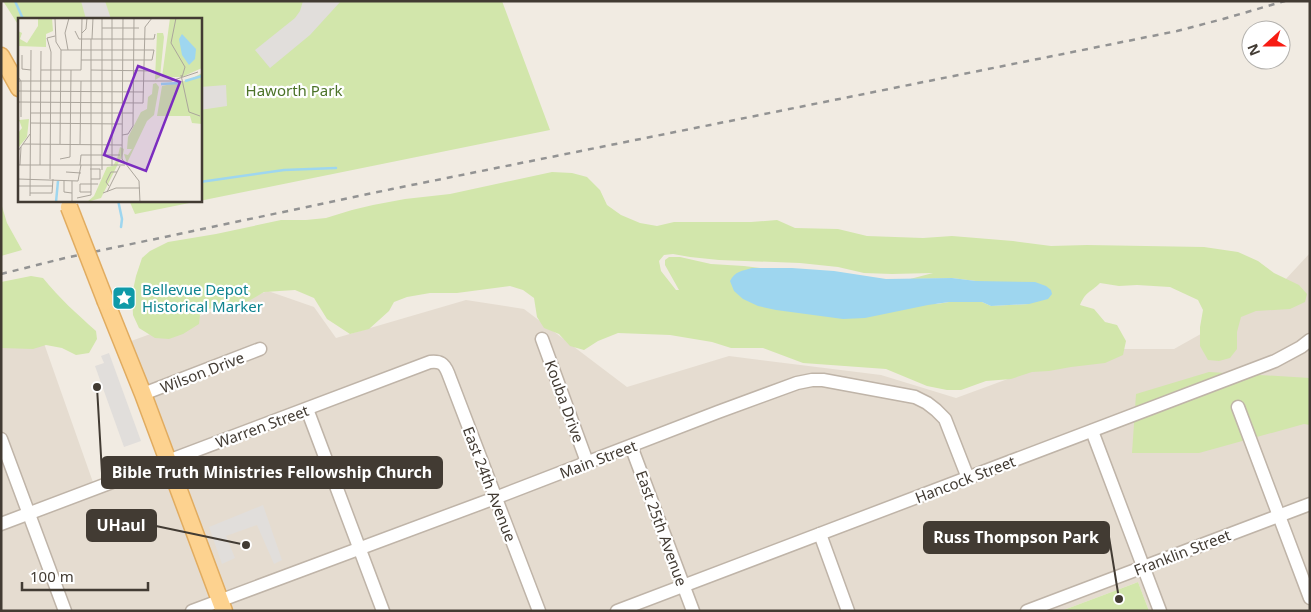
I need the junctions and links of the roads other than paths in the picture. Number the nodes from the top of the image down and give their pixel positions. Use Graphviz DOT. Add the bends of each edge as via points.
graph roads {
  1 [pos="1,56"];
  2 [pos="18,86"];
  3 [pos="67,203"];
  4 [pos="542,339"];
  5 [pos="1310,340"];
  6 [pos="260,349"];
  7 [pos="438,361"];
  8 [pos="144,394"];
  9 [pos="1238,407"];
  10 [pos="307,409"];
  11 [pos="1092,431"];
  12 [pos="1,439"];
  13 [pos="631,446"];
  14 [pos="168,460"];
  15 [pos="587,462"];
  16 [pos="968,478"];
  17 [pos="495,498"];
  18 [pos="1310,504"];
  19 [pos="29,514"];
  20 [pos="1278,516"];
  21 [pos="1,524"];
  22 [pos="820,534"];
  23 [pos="359,548"];
  24 [pos="1144,567"];
  25 [pos="683,586"];
  26 [pos="1310,598"];
  27 [pos="222,605"];
  28 [pos="65,611"];
  29 [pos="192,611"];
  30 [pos="383,611"];
  31 [pos="538,611"];
  32 [pos="617,611"];
  33 [pos="693,611"];
  34 [pos="848,611"];
  35 [pos="1027,611"];
  36 [pos="1160,611"];
  1 -- 2 [label="main road"];
  3 -- 8 [label="main road, bridge"];
  4 -- 15 [label="street, Kouba Drive"];
  5 -- 11 [label="street, Hancock Street" via="1275,361"];
  6 -- 8 [label="street, Wilson Drive"];
  7 -- 10 [label="street, Warren Street"];
  7 -- 17 [label="street, East 24th Avenue" via="448,372"];
  8 -- 14 [label="main road"];
  9 -- 20 [label="street"];
  10 -- 14 [label="street, Warren Street"];
  10 -- 23 [label="street"];
  11 -- 16 [label="street, Hancock Street"];
  11 -- 24 [label="street"];
  12 -- 19 [label="street"];
  13 -- 15 [label="street, Main Street"];
  13 -- 16 [label="street, Main Street" via="797,383 822,380 915,397 927,403 945,419"];
  13 -- 25 [label="street, East 25th Avenue"];
  14 -- 19 [label="street, Warren Street"];
  14 -- 27 [label="main road"];
  15 -- 17 [label="street, Main Street"];
  16 -- 22 [label="street, Hancock Street"];
  17 -- 23 [label="street, Main Street"];
  17 -- 31 [label="street, East 24th Avenue"];
  18 -- 20 [label="street, Franklin Street"];
  19 -- 21 [label="street, Warren Street"];
  19 -- 28 [label="street"];
  20 -- 24 [label="street, Franklin Street"];
  20 -- 26 [label="street"];
  22 -- 25 [label="street, Hancock Street"];
  22 -- 34 [label="street"];
  23 -- 27 [label="street, Main Street"];
  23 -- 30 [label="street"];
  24 -- 35 [label="street, Franklin Street"];
  24 -- 36 [label="street"];
  25 -- 32 [label="street, Hancock Street"];
  25 -- 33 [label="street, East 25th Avenue"];
  27 -- 29 [label="street, Main Street"];
}
